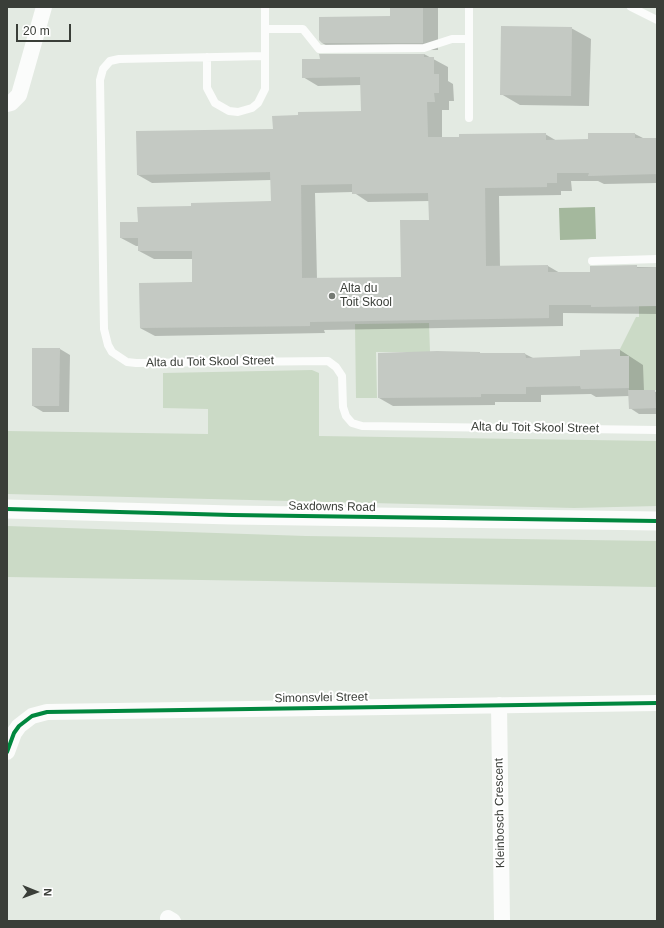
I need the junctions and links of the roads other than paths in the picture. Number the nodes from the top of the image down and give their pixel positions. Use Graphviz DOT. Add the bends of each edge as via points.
graph roads {
  1 [pos="44,7"];
  2 [pos="265,7"];
  3 [pos="469,7"];
  4 [pos="631,7"];
  5 [pos="657,20"];
  6 [pos="265,29"];
  7 [pos="469,39"];
  8 [pos="265,56"];
  9 [pos="207,57"];
  10 [pos="7,104"];
  11 [pos="469,118"];
  12 [pos="657,259"];
  13 [pos="592,261"];
  14 [pos="657,430"];
  15 [pos="7,509"];
  16 [pos="657,521"];
  17 [pos="657,703"];
  18 [pos="499,705"];
  19 [pos="7,752"];
  20 [pos="502,921"];
  1 -- 10 [label="street" via="19,95"];
  2 -- 6 [label="lane"];
  3 -- 7 [label="lane"];
  4 -- 5 [label="lane"];
  6 -- 7 [label="lane" via="303,28 319,49 424,48 452,39"];
  6 -- 8 [label="lane"];
  7 -- 11 [label="lane"];
  8 -- 9 [label="lane, Alta du Toit Skool Street"];
  8 -- 9 [label="lane" via="263,97 252,108 238,112 222,108 210,96 207,88"];
  9 -- 14 [label="lane, Alta du Toit Skool Street" via="114,59 106,64 100,74 104,329 108,345 116,355 127,362 136,363 328,361 342,376 343,407 346,416 352,423 362,426"];
  12 -- 13 [label="lane"];
  15 -- 16 [label="street, Saxdowns Road"];
  17 -- 18 [label="street, Simonsvlei Street"];
  18 -- 19 [label="street, Simonsvlei Street" via="48,712 32,716 19,726"];
  18 -- 20 [label="street, Kleinbosch Crescent"];
}
